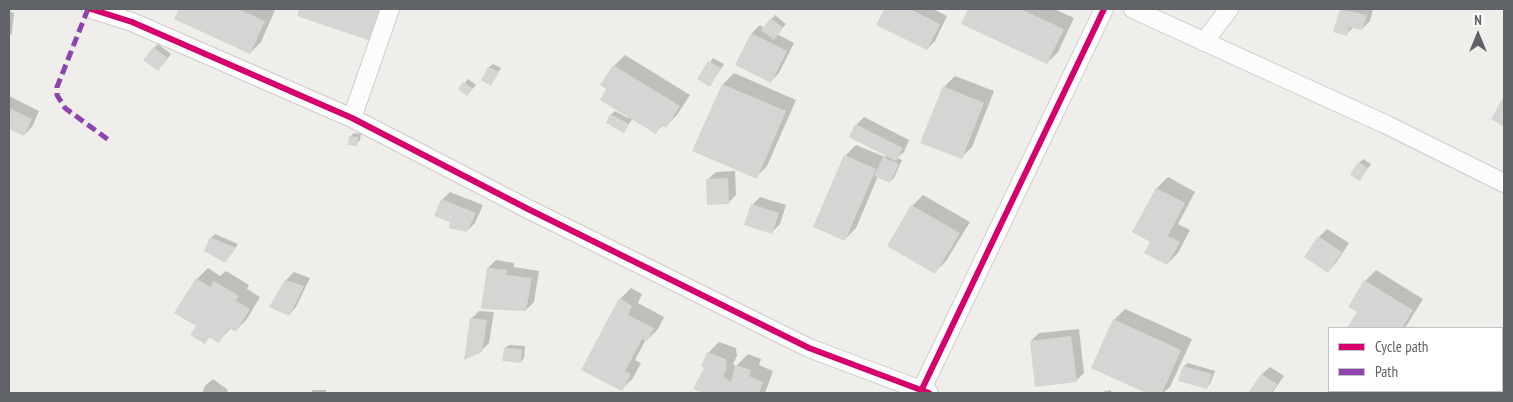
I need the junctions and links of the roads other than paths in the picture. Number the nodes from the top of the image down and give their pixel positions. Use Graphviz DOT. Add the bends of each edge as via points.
graph roads {
  1 [pos="91,9"];
  2 [pos="390,9"];
  3 [pos="1104,9"];
  4 [pos="1133,9"];
  5 [pos="1229,9"];
  6 [pos="135,16"];
  7 [pos="1204,42"];
  8 [pos="352,118"];
  9 [pos="1504,183"];
  10 [pos="925,391"];
  1 -- 6 [label="street"];
  2 -- 8 [label="street"];
  3 -- 10 [label="street"];
  4 -- 7 [label="street"];
  5 -- 7 [label="street"];
  6 -- 8 [label="street"];
  7 -- 9 [label="street" via="1387,125"];
  8 -- 10 [label="street" via="809,348"];
}
